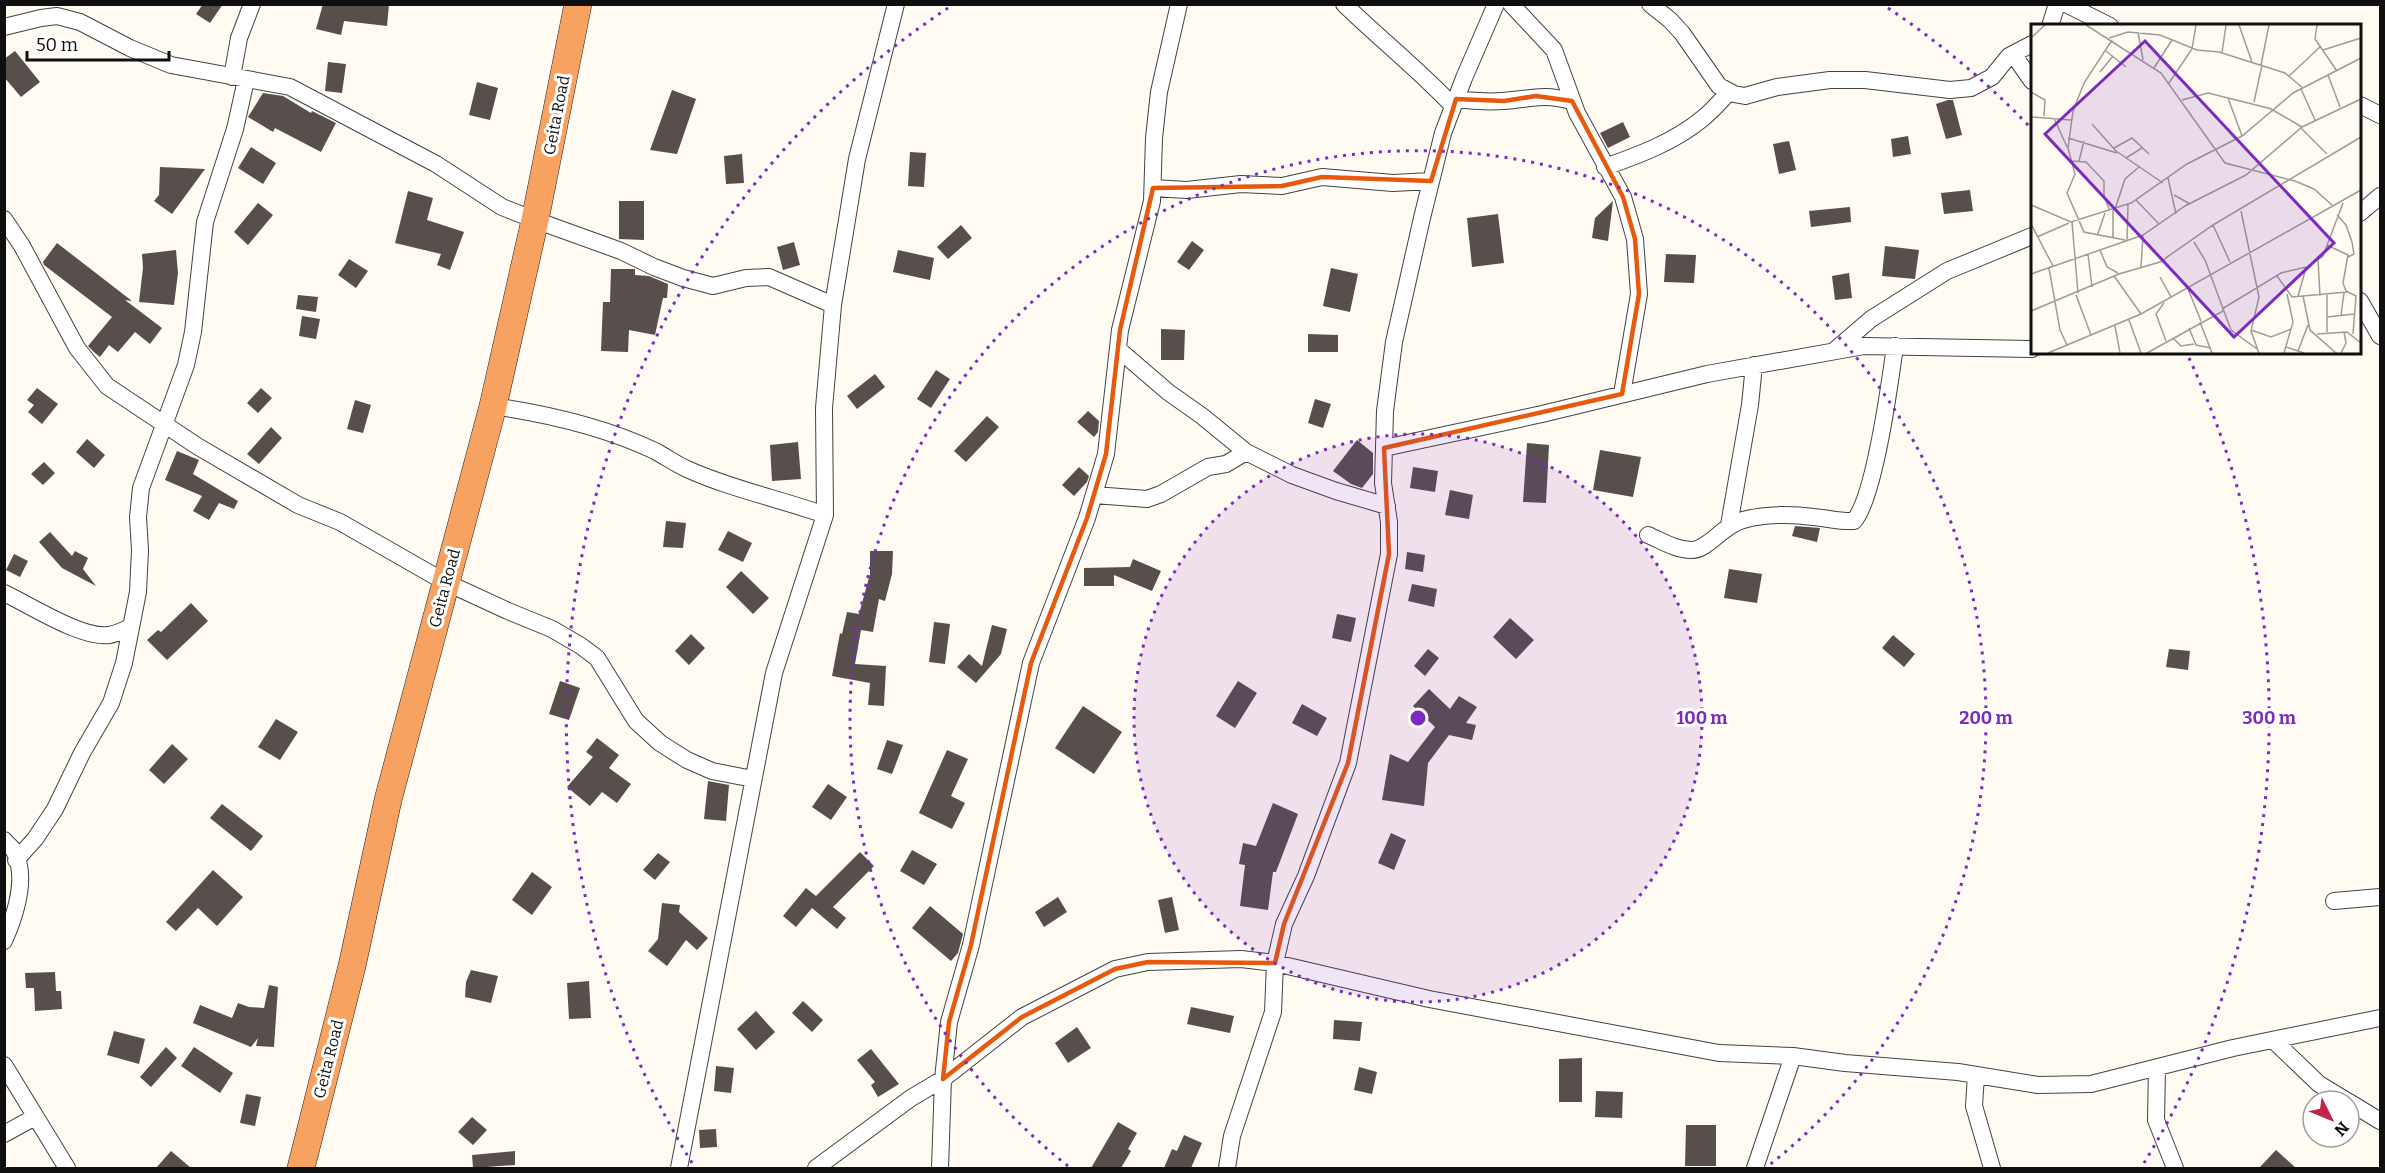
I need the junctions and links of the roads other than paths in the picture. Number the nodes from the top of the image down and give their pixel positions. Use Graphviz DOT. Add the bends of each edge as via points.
graph roads {
  1 [pos="252,4"];
  2 [pos="578,4"];
  3 [pos="896,4"];
  4 [pos="1164,4"];
  5 [pos="1179,4"];
  6 [pos="1344,4"];
  7 [pos="1496,4"];
  8 [pos="1511,4"];
  9 [pos="1650,4"];
  10 [pos="2057,4"];
  11 [pos="2066,4"];
  12 [pos="1174,23"];
  13 [pos="2051,24"];
  14 [pos="2106,24"];
  15 [pos="4,27"];
  16 [pos="2031,45"];
  17 [pos="2013,54"];
  18 [pos="239,78"];
  19 [pos="2031,80"];
  20 [pos="1729,92"];
  21 [pos="1572,101"];
  22 [pos="1454,102"];
  23 [pos="2361,106"];
  24 [pos="2380,115"];
  25 [pos="1605,167"];
  26 [pos="1431,182"];
  27 [pos="1153,188"];
  28 [pos="2380,196"];
  29 [pos="2361,212"];
  30 [pos="4,219"];
  31 [pos="535,220"];
  32 [pos="2031,236"];
  33 [pos="2361,303"];
  34 [pos="833,305"];
  35 [pos="2380,336"];
  36 [pos="1895,346"];
  37 [pos="1118,349"];
  38 [pos="2031,349"];
  39 [pos="1834,351"];
  40 [pos="1754,365"];
  41 [pos="1622,394"];
  42 [pos="493,406"];
  43 [pos="165,426"];
  44 [pos="1384,448"];
  45 [pos="1246,453"];
  46 [pos="1094,495"];
  47 [pos="1387,506"];
  48 [pos="825,515"];
  49 [pos="1729,525"];
  50 [pos="1648,535"];
  51 [pos="445,582"];
  52 [pos="4,593"];
  53 [pos="131,627"];
  54 [pos="753,779"];
  55 [pos="4,840"];
  56 [pos="16,860"];
  57 [pos="2380,897"];
  58 [pos="2334,901"];
  59 [pos="4,941"];
  60 [pos="1275,963"];
  61 [pos="2380,1018"];
  62 [pos="2273,1040"];
  63 [pos="1792,1056"];
  64 [pos="4,1065"];
  65 [pos="2157,1068"];
  66 [pos="1976,1075"];
  67 [pos="943,1079"];
  68 [pos="2327,1089"];
  69 [pos="2361,1110"];
  70 [pos="35,1116"];
  71 [pos="2380,1121"];
  72 [pos="4,1134"];
  73 [pos="67,1168"];
  74 [pos="301,1168"];
  75 [pos="679,1168"];
  76 [pos="816,1168"];
  77 [pos="940,1168"];
  78 [pos="1227,1168"];
  79 [pos="1755,1168"];
  80 [pos="1992,1168"];
  81 [pos="2175,1168"];
  1 -- 18 [label="street" via="239,38"];
  2 -- 31 [label="highway, Geita Road"];
  3 -- 34 [label="street" via="857,159"];
  4 -- 12 [label="street"];
  5 -- 12 [label="street"];
  6 -- 22 [label="street"];
  7 -- 22 [label="street"];
  8 -- 21 [label="street" via="1554,50"];
  9 -- 20 [label="street" via="1682,33 1719,86"];
  10 -- 13 [label="street"];
  11 -- 14 [label="street"];
  12 -- 27 [label="street" via="1159,92"];
  15 -- 18 [label="street" via="57,16 80,22 171,64"];
  16 -- 17 [label="street"];
  17 -- 19 [label="street"];
  17 -- 20 [label="street" via="1983,83 1961,90 1830,80 1745,96"];
  18 -- 31 [label="street" via="290,87 436,164 502,207"];
  18 -- 43 [label="street" via="235,129 205,222 186,365"];
  20 -- 25 [label="street" via="1702,119 1670,141"];
  21 -- 22 [label="street" via="1536,96"];
  21 -- 25 [label="street"];
  22 -- 26 [label="street"];
  23 -- 24 [label="street"];
  25 -- 41 [label="street" via="1623,196 1635,239 1639,294"];
  26 -- 27 [label="street" via="1322,177 1282,186 1241,183 1187,190"];
  26 -- 44 [label="street" via="1394,342"];
  27 -- 37 [label="street"];
  28 -- 29 [label="street"];
  30 -- 43 [label="street" via="83,356 107,386"];
  31 -- 34 [label="street" via="683,278 713,286 769,277"];
  31 -- 42 [label="highway, Geita Road"];
  32 -- 39 [label="street" via="1947,271 1871,320"];
  33 -- 35 [label="street"];
  34 -- 48 [label="street" via="824,408"];
  36 -- 38 [label="street"];
  36 -- 39 [label="street"];
  36 -- 49 [label="street" via="1870,479 1864,504 1854,521 1811,516 1762,517"];
  37 -- 45 [label="street"];
  37 -- 46 [label="street" via="1106,454"];
  39 -- 40 [label="street"];
  40 -- 41 [label="street"];
  40 -- 49 [label="street"];
  41 -- 44 [label="street"];
  42 -- 48 [label="street" via="535,412 620,437 687,469"];
  42 -- 51 [label="highway, Geita Road"];
  43 -- 51 [label="street" via="290,500 340,522"];
  43 -- 53 [label="street" via="141,488 138,592"];
  44 -- 47 [label="street"];
  45 -- 46 [label="street" via="1226,464 1208,467 1147,499"];
  45 -- 47 [label="street" via="1292,475"];
  46 -- 67 [label="street" via="1032,663 971,945 949,1022"];
  47 -- 60 [label="street" via="1389,554 1348,763 1284,924"];
  48 -- 54 [label="street" via="774,673"];
  49 -- 50 [label="street" via="1706,546 1694,550 1674,547"];
  51 -- 54 [label="street" via="552,629 581,646 597,658 636,721 660,743 712,771"];
  51 -- 74 [label="highway, Geita Road" via="388,800 352,966"];
  52 -- 53 [label="street" via="95,635 110,635"];
  53 -- 56 [label="street" via="111,703 54,809"];
  54 -- 75 [label="street"];
  55 -- 56 [label="street" via="15,852"];
  56 -- 59 [label="street" via="19,890"];
  57 -- 58 [label="street"];
  60 -- 63 [label="street" via="1429,999 1719,1053"];
  60 -- 67 [label="street" via="1241,959 1148,962 1115,969 1022,1017"];
  60 -- 78 [label="street" via="1273,1012 1232,1136"];
  61 -- 62 [label="street"];
  62 -- 65 [label="street"];
  62 -- 68 [label="street"];
  63 -- 66 [label="street"];
  63 -- 79 [label="street"];
  64 -- 70 [label="street"];
  65 -- 66 [label="street" via="2091,1084 2038,1085"];
  65 -- 81 [label="street" via="2156,1120"];
  66 -- 80 [label="street" via="1974,1106"];
  67 -- 76 [label="street"];
  67 -- 77 [label="street"];
  69 -- 71 [label="street"];
  70 -- 72 [label="street"];
  70 -- 73 [label="street"];
}
